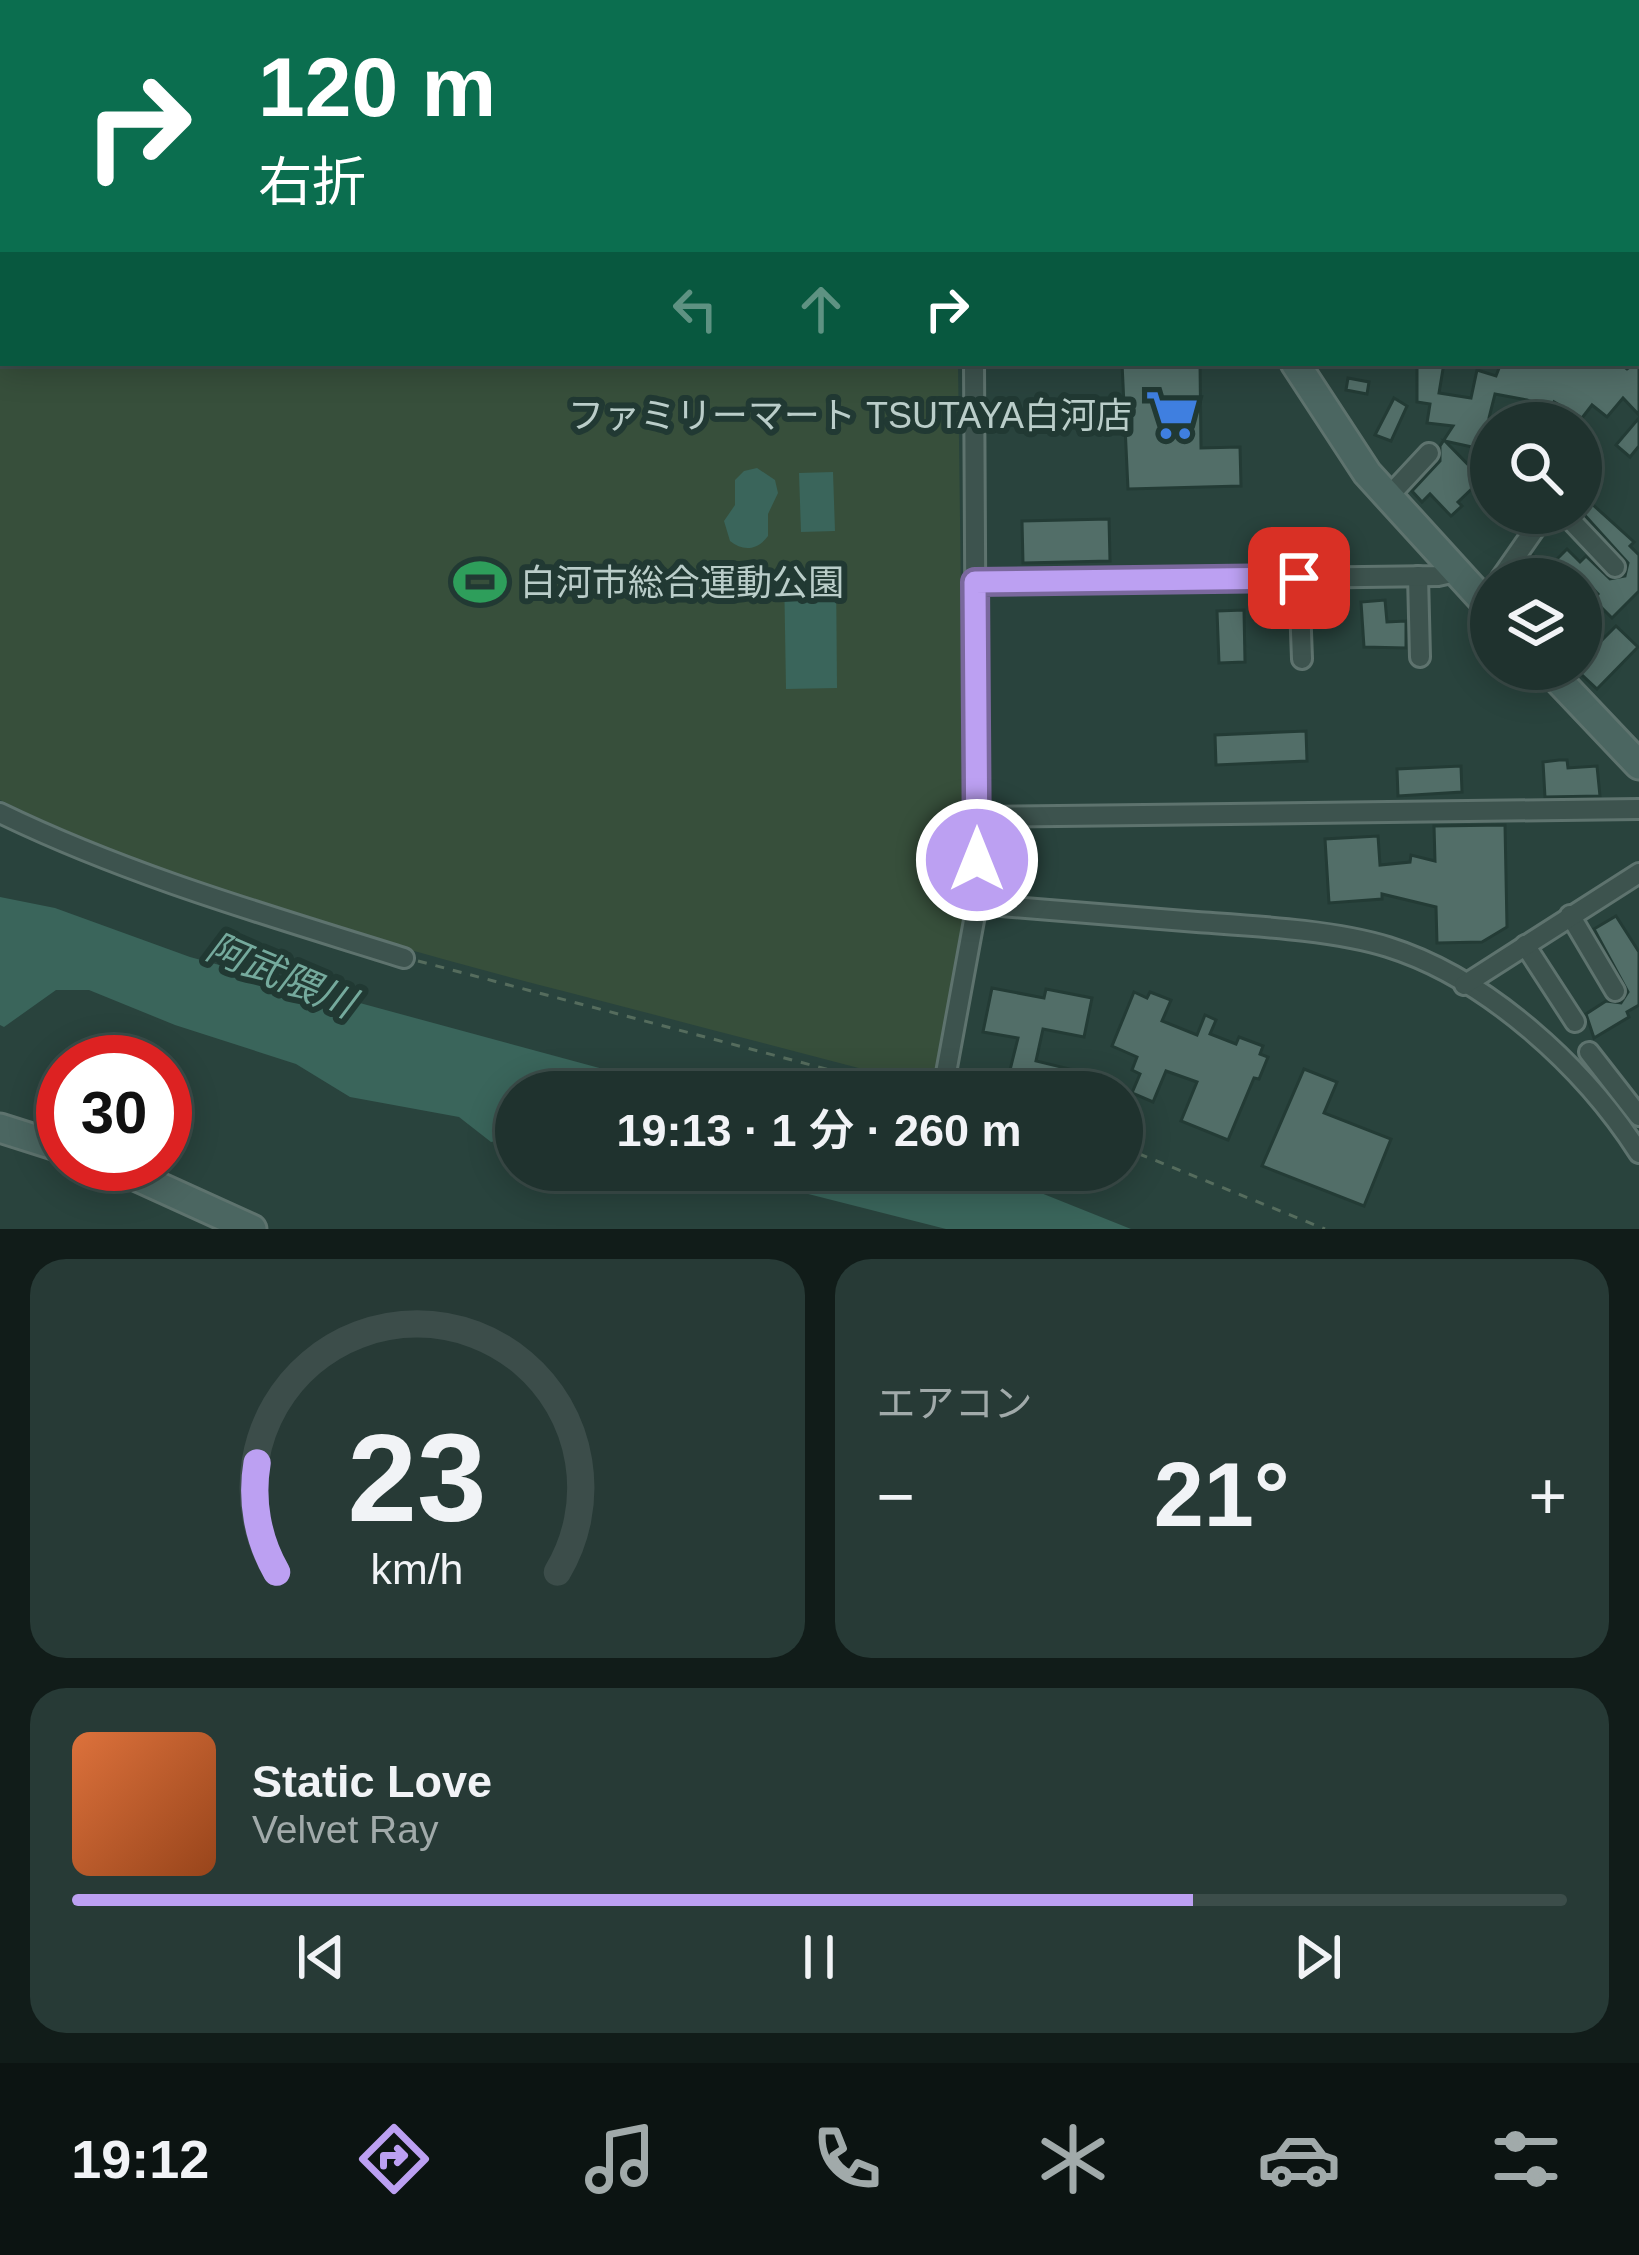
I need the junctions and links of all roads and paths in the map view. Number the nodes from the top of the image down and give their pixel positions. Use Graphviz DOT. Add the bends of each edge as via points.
graph roads {
  1 [pos="974,366"];
  2 [pos="1297,366"];
  3 [pos="1429,453"];
  4 [pos="1388,497"];
  5 [pos="1584,534"];
  6 [pos="1615,567"];
  7 [pos="1456,572"];
  8 [pos="1418,576"];
  9 [pos="1299,578"];
  10 [pos="1470,581"];
  11 [pos="975,582"];
  12 [pos="1420,657"];
  13 [pos="1302,659"];
  14 [pos="1568,690"];
  15 [pos="1639,765"];
  16 [pos="1639,809"];
  17 [pos="0,813"];
  18 [pos="978,817"];
  19 [pos="1639,873"];
  20 [pos="977,904"];
  21 [pos="1570,915"];
  22 [pos="1525,945"];
  23 [pos="404,958"];
  24 [pos="1464,985"];
  25 [pos="1615,992"];
  26 [pos="1575,1022"];
  27 [pos="1589,1052"];
  28 [pos="833,1071"];
  29 [pos="946,1071"];
  30 [pos="1639,1116"];
  31 [pos="0,1128"];
  32 [pos="1633,1130"];
  33 [pos="36,1139"];
  34 [pos="1639,1154"];
  35 [pos="1143,1155"];
  36 [pos="168,1191"];
  37 [pos="252,1229"];
  38 [pos="1325,1229"];
  1 -- 11 [label="street"];
  2 -- 4 [label="street"];
  3 -- 4 [label="street"];
  4 -- 7 [label="street"];
  5 -- 6 [label="street"];
  7 -- 8 [label="street"];
  7 -- 10 [label="street"];
  8 -- 9 [label="street"];
  8 -- 12 [label="street"];
  9 -- 11 [label="street"];
  9 -- 13 [label="street"];
  11 -- 18 [label="street"];
  14 -- 15 [label="street"];
  16 -- 18 [label="street"];
  17 -- 23 [label="street" via="139,874"];
  18 -- 20 [label="street"];
  19 -- 21 [label="street"];
  20 -- 24 [label="street" via="1269,927 1388,947"];
  20 -- 29 [label="street"];
  21 -- 22 [label="street"];
  21 -- 25 [label="street"];
  22 -- 24 [label="street"];
  22 -- 26 [label="street"];
  23 -- 28 [label="path"];
  24 -- 32 [label="street" via="1508,1011"];
  27 -- 30 [label="street" via="1617,1072"];
  31 -- 33 [label="street"];
  32 -- 34 [label="street"];
  35 -- 38 [label="path"];
  36 -- 37 [label="street"];
}
